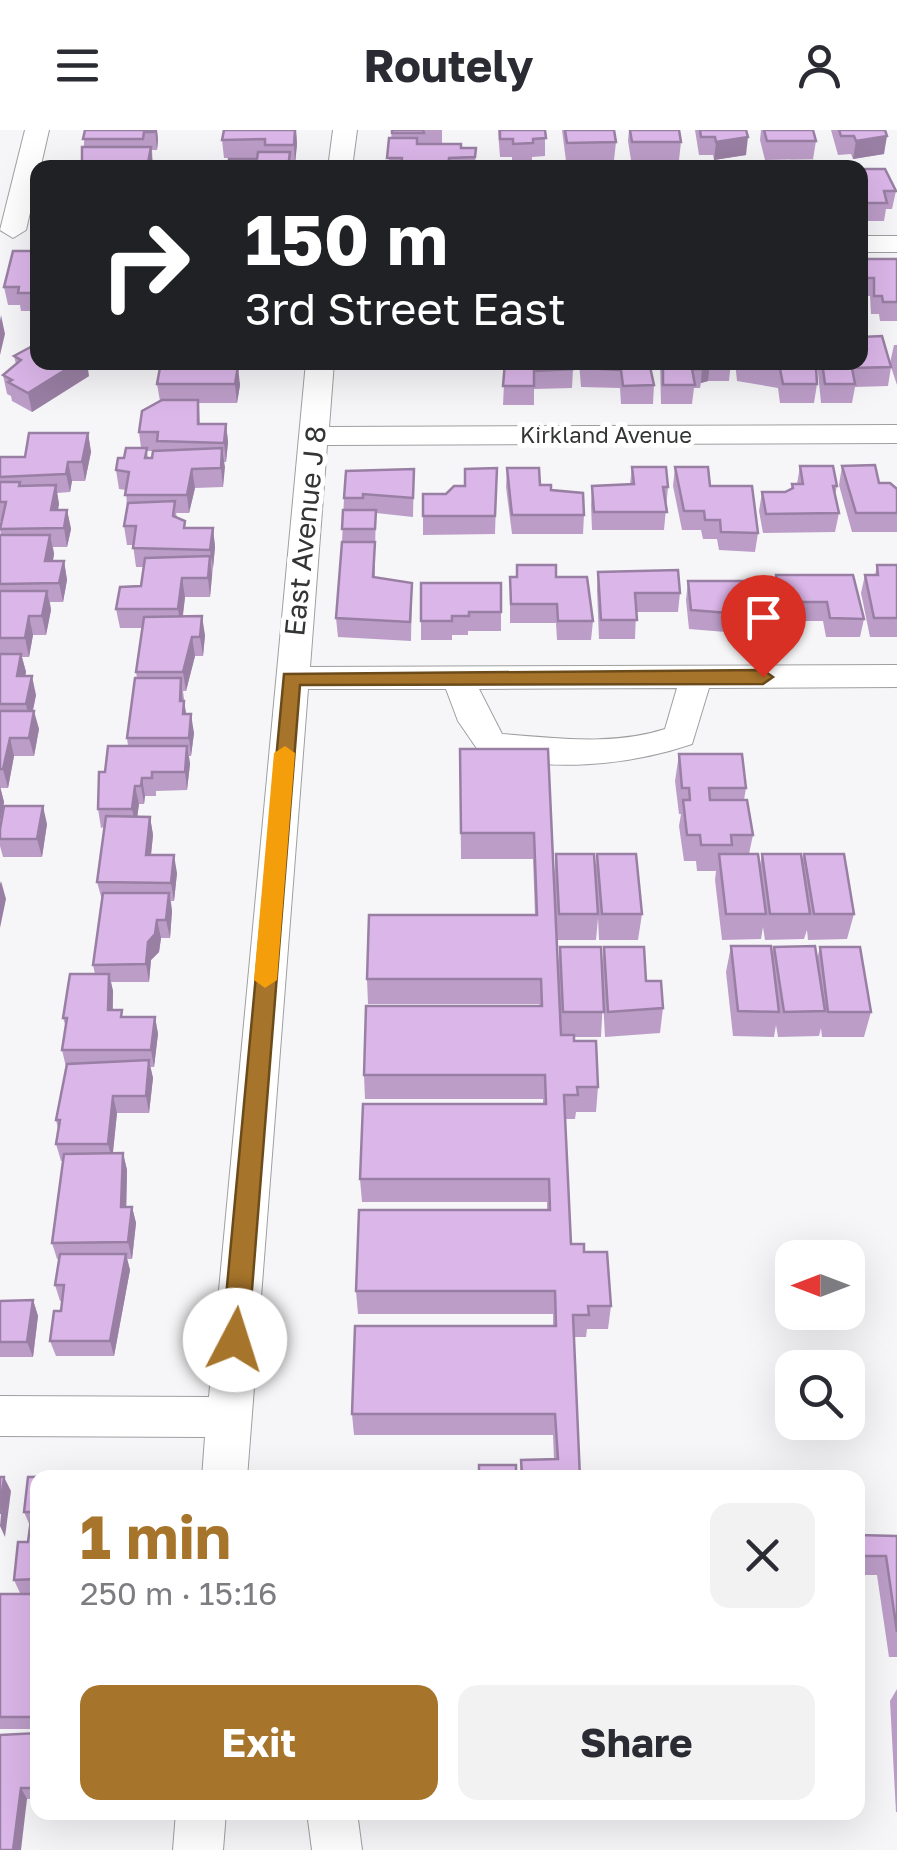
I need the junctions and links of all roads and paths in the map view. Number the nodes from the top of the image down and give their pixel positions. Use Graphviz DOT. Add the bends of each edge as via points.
graph roads {
  1 [pos="38,130"];
  2 [pos="345,130"];
  3 [pos="32,160"];
  4 [pos="341,160"];
  5 [pos="30,168"];
  6 [pos="17,230"];
  7 [pos="868,244"];
  8 [pos="897,244"];
  9 [pos="319,370"];
  10 [pos="897,434"];
  11 [pos="315,436"];
  12 [pos="897,676"];
  13 [pos="696,677"];
  14 [pos="291,678"];
  15 [pos="458,678"];
  16 [pos="0,1416"];
  17 [pos="229,1416"];
  18 [pos="225,1470"];
  19 [pos="200,1820"];
  20 [pos="333,1820"];
  21 [pos="198,1850"];
  22 [pos="337,1850"];
  1 -- 3 [label="street"];
  2 -- 4 [label="street"];
  5 -- 6 [label="street"];
  7 -- 8 [label="street"];
  9 -- 11 [label="street, East Avenue J 8"];
  10 -- 11 [label="street, Kirkland Avenue"];
  11 -- 14 [label="street, East Avenue J 8"];
  12 -- 13 [label="street"];
  13 -- 15 [label="street"];
  13 -- 15 [label="street" via="680,736 657,746 567,750 492,744 475,722"];
  14 -- 15 [label="street"];
  14 -- 17 [label="street, East Avenue J 8"];
  16 -- 17 [label="street"];
  17 -- 18 [label="street, East Avenue J 8"];
  19 -- 21 [label="street"];
  20 -- 22 [label="street"];
}
